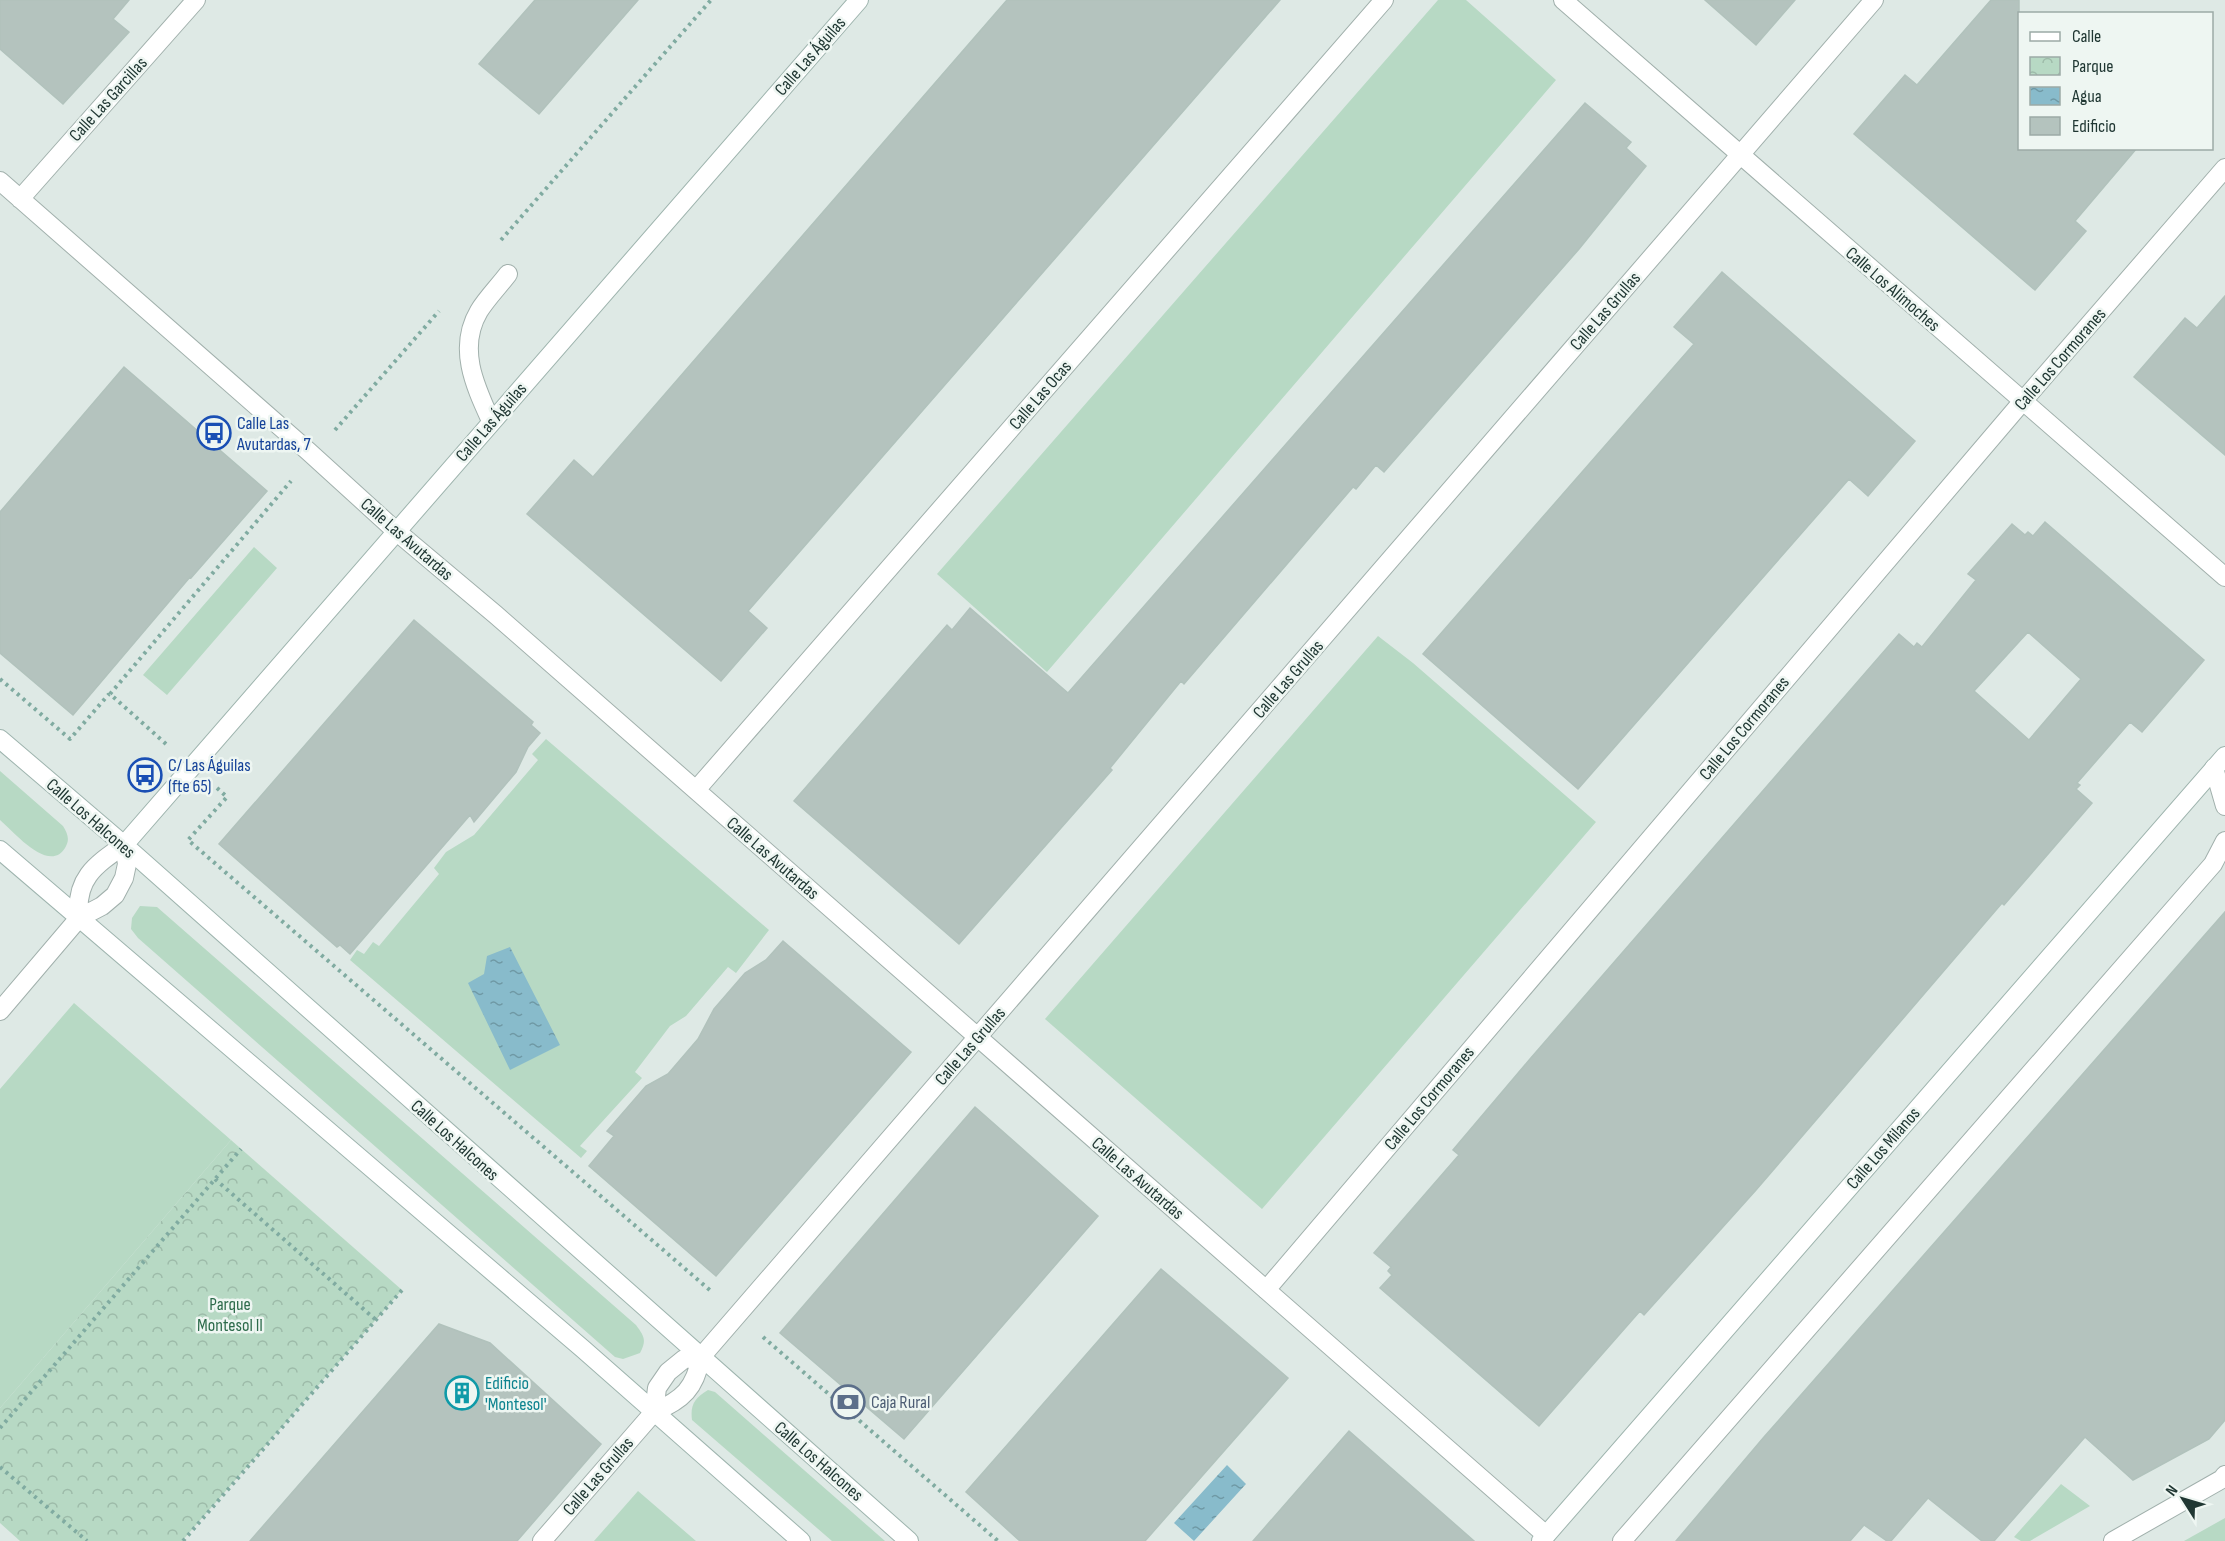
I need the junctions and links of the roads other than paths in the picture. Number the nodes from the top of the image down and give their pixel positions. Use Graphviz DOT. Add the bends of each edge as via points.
graph roads {
  1 [pos="196,0"];
  2 [pos="859,0"];
  3 [pos="1384,0"];
  4 [pos="1563,0"];
  5 [pos="1874,0"];
  6 [pos="1740,155"];
  7 [pos="2225,168"];
  8 [pos="0,181"];
  9 [pos="20,199"];
  10 [pos="508,274"];
  11 [pos="2022,402"];
  12 [pos="491,421"];
  13 [pos="396,531"];
  14 [pos="2225,578"];
  15 [pos="0,739"];
  16 [pos="2219,762"];
  17 [pos="696,790"];
  18 [pos="2225,806"];
  19 [pos="2225,841"];
  20 [pos="124,845"];
  21 [pos="0,850"];
  22 [pos="79,918"];
  23 [pos="0,1011"];
  24 [pos="977,1037"];
  25 [pos="1266,1290"];
  26 [pos="701,1357"];
  27 [pos="654,1412"];
  28 [pos="2225,1475"];
  29 [pos="1543,1538"];
  30 [pos="542,1541"];
  31 [pos="801,1541"];
  32 [pos="909,1541"];
  33 [pos="1622,1541"];
  34 [pos="2113,1541"];
  1 -- 9 [label="street, Calle Las Garcillas"];
  2 -- 12 [label="street, Calle Las Águilas"];
  3 -- 17 [label="street, Calle Las Ocas"];
  4 -- 6 [label="street, Calle Los Alimoches"];
  5 -- 6 [label="street, Calle Las Grullas"];
  6 -- 11 [label="street, Calle Los Alimoches"];
  6 -- 24 [label="street, Calle Las Grullas"];
  7 -- 11 [label="street, Calle Los Cormoranes"];
  8 -- 9 [label="street, Calle Las Avutardas"];
  9 -- 13 [label="street, Calle Las Avutardas"];
  10 -- 12 [label="street" via="479,311 469,338 468,359"];
  11 -- 14 [label="street, Calle Los Alimoches"];
  11 -- 25 [label="street, Calle Los Cormoranes"];
  12 -- 13 [label="street, Calle Las Águilas"];
  13 -- 17 [label="street, Calle Las Avutardas"];
  13 -- 20 [label="street, Calle Las Águilas"];
  15 -- 20 [label="street, Calle Los Halcones"];
  16 -- 18 [label="street"];
  16 -- 29 [label="street, Calle Los Milanos"];
  17 -- 24 [label="street, Calle Las Avutardas"];
  19 -- 33 [label="street" via="2213,864"];
  20 -- 22 [label="street, Calle Las Águilas" via="91,870 81,886 77,901"];
  20 -- 22 [label="street" via="127,864 115,895"];
  20 -- 26 [label="street, Calle Los Halcones"];
  21 -- 22 [label="street"];
  22 -- 23 [label="street"];
  22 -- 27 [label="street"];
  24 -- 25 [label="street, Calle Las Avutardas"];
  24 -- 26 [label="street, Calle Las Grullas"];
  25 -- 29 [label="street, Calle Las Avutardas"];
  26 -- 27 [label="street, Calle Las Grullas" via="689,1390"];
  26 -- 27 [label="street, Calle Las Grullas" via="684,1359 668,1372 657,1388"];
  26 -- 32 [label="street, Calle Los Halcones"];
  27 -- 30 [label="street, Calle Las Grullas"];
  27 -- 31 [label="street"];
  28 -- 34 [label="street"];
}
